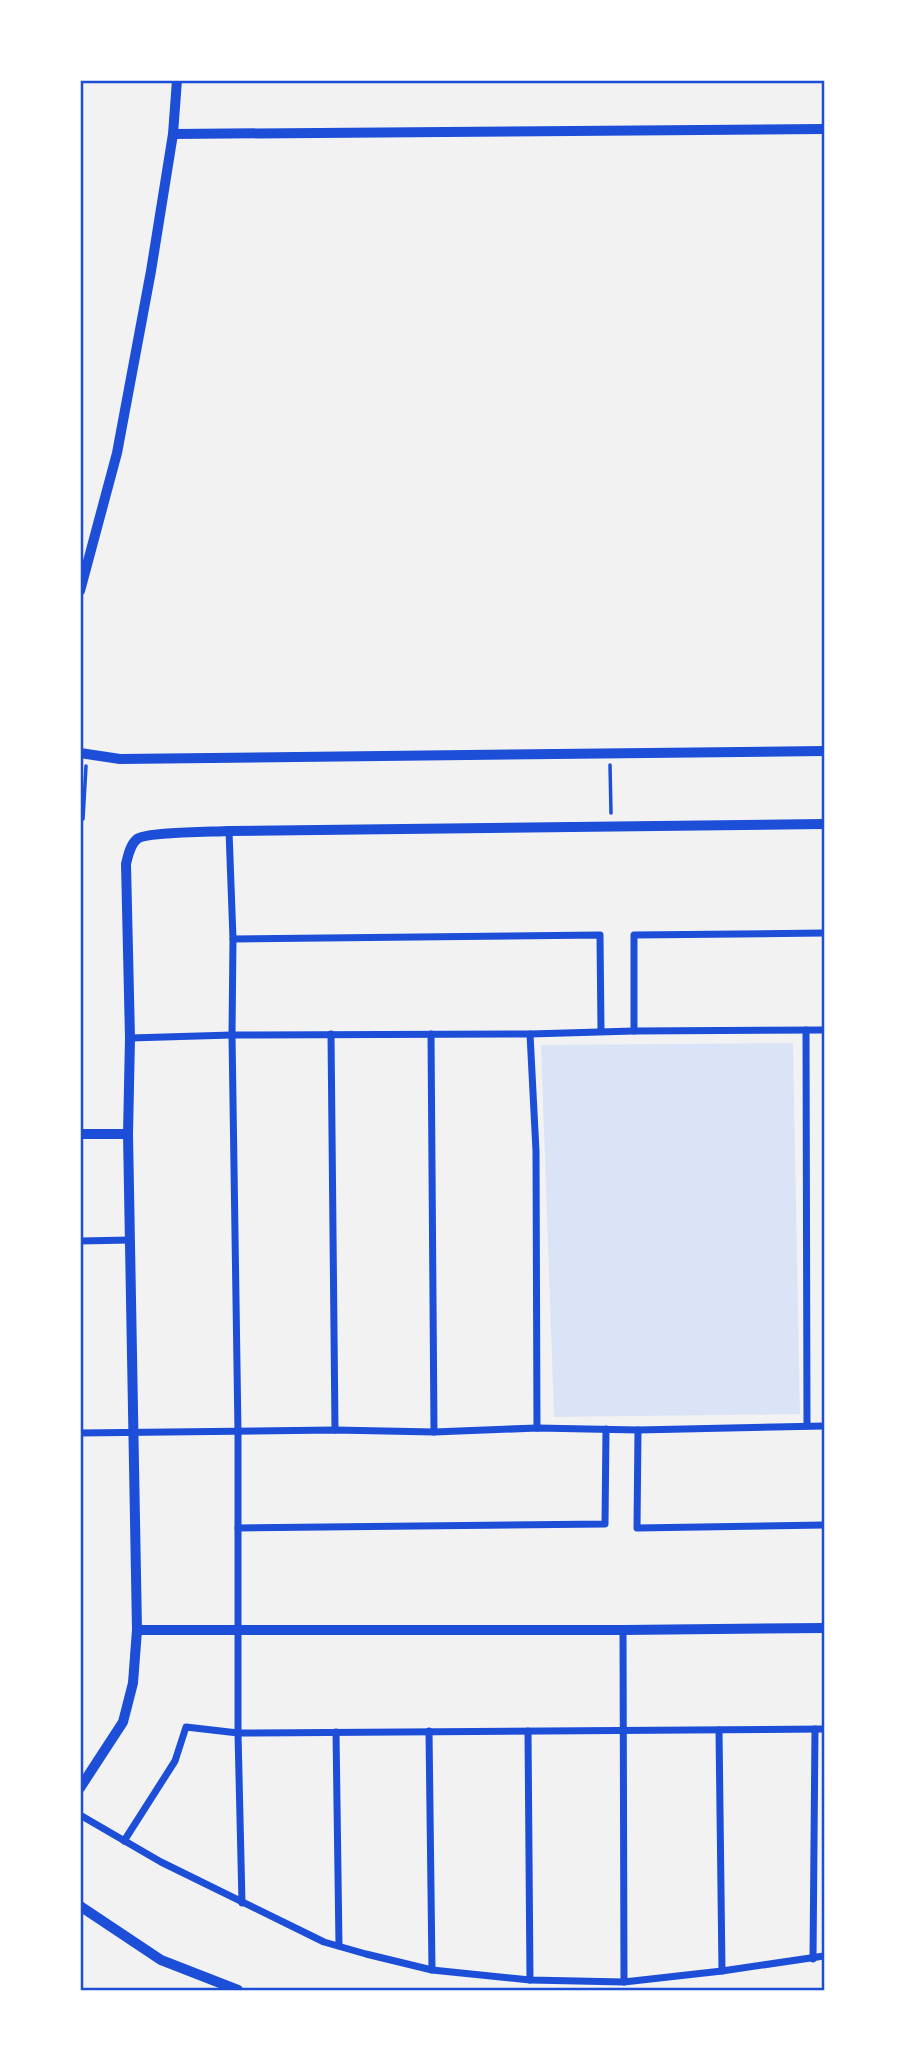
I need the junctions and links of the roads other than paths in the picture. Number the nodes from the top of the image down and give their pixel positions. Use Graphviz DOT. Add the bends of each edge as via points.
graph roads {
  1 [pos="177,80"];
  2 [pos="824,129"];
  3 [pos="173,134"];
  4 [pos="80,591"];
  5 [pos="824,751"];
  6 [pos="83,753"];
  7 [pos="824,824"];
  8 [pos="229,831"];
  9 [pos="824,933"];
  10 [pos="233,939"];
  11 [pos="806,1030"];
  12 [pos="824,1030"];
  13 [pos="601,1031"];
  14 [pos="634,1031"];
  15 [pos="331,1034"];
  16 [pos="431,1034"];
  17 [pos="530,1034"];
  18 [pos="232,1035"];
  19 [pos="130,1038"];
  20 [pos="80,1134"];
  21 [pos="128,1134"];
  22 [pos="130,1240"];
  23 [pos="80,1241"];
  24 [pos="807,1426"];
  25 [pos="824,1426"];
  26 [pos="537,1428"];
  27 [pos="335,1430"];
  28 [pos="606,1430"];
  29 [pos="638,1430"];
  30 [pos="238,1432"];
  31 [pos="434,1432"];
  32 [pos="80,1433"];
  33 [pos="133,1433"];
  34 [pos="824,1525"];
  35 [pos="238,1528"];
  36 [pos="824,1628"];
  37 [pos="238,1629"];
  38 [pos="137,1630"];
  39 [pos="623,1630"];
  40 [pos="815,1729"];
  41 [pos="824,1729"];
  42 [pos="622,1730"];
  43 [pos="719,1730"];
  44 [pos="429,1731"];
  45 [pos="528,1731"];
  46 [pos="336,1732"];
  47 [pos="238,1733"];
  48 [pos="80,1788"];
  49 [pos="80,1815"];
  50 [pos="124,1841"];
  51 [pos="242,1903"];
  52 [pos="80,1906"];
  53 [pos="338,1946"];
  54 [pos="824,1956"];
  55 [pos="813,1959"];
  56 [pos="432,1970"];
  57 [pos="722,1971"];
  58 [pos="530,1980"];
  59 [pos="624,1982"];
  60 [pos="238,1990"];
  1 -- 3 [label="street"];
  2 -- 3 [label="street"];
  3 -- 4 [label="street" via="117,453"];
  5 -- 6 [label="street" via="120,759"];
  7 -- 8 [label="street"];
  8 -- 10 [label="street"];
  8 -- 19 [label="street" via="151,834 137,839 129,851"];
  9 -- 14 [label="street" via="634,934"];
  10 -- 13 [label="street" via="600,935"];
  10 -- 18 [label="street"];
  11 -- 12 [label="street"];
  11 -- 14 [label="street"];
  11 -- 24 [label="street"];
  13 -- 14 [label="street"];
  13 -- 17 [label="street"];
  15 -- 16 [label="street"];
  15 -- 18 [label="street"];
  15 -- 27 [label="street"];
  16 -- 17 [label="street"];
  16 -- 31 [label="street"];
  17 -- 26 [label="street" via="536,1151"];
  18 -- 19 [label="street"];
  18 -- 30 [label="street"];
  19 -- 21 [label="street"];
  20 -- 21 [label="street"];
  21 -- 22 [label="street"];
  22 -- 23 [label="street"];
  22 -- 33 [label="street"];
  24 -- 25 [label="street"];
  24 -- 29 [label="street"];
  26 -- 28 [label="street"];
  26 -- 31 [label="street"];
  27 -- 30 [label="street"];
  27 -- 31 [label="street"];
  28 -- 29 [label="street"];
  28 -- 35 [label="street" via="606,1524"];
  29 -- 34 [label="street" via="638,1528"];
  30 -- 33 [label="street"];
  30 -- 35 [label="street"];
  32 -- 33 [label="street"];
  33 -- 38 [label="street"];
  35 -- 37 [label="street"];
  36 -- 39 [label="street"];
  37 -- 38 [label="street"];
  37 -- 39 [label="street"];
  37 -- 47 [label="street"];
  38 -- 48 [label="street" via="133,1683 123,1722"];
  39 -- 42 [label="street"];
  40 -- 41 [label="street"];
  40 -- 43 [label="street"];
  40 -- 55 [label="street"];
  42 -- 43 [label="street"];
  42 -- 45 [label="street"];
  42 -- 59 [label="street"];
  43 -- 57 [label="street"];
  44 -- 45 [label="street"];
  44 -- 46 [label="street"];
  44 -- 56 [label="street"];
  45 -- 58 [label="street"];
  46 -- 47 [label="street"];
  46 -- 53 [label="street"];
  47 -- 50 [label="street" via="186,1727 175,1761"];
  47 -- 51 [label="street"];
  49 -- 50 [label="street"];
  50 -- 51 [label="street"];
  51 -- 53 [label="street"];
  52 -- 60 [label="street" via="161,1961"];
  53 -- 56 [label="street"];
  54 -- 55 [label="street"];
  55 -- 57 [label="street"];
  56 -- 58 [label="street"];
  57 -- 59 [label="street"];
  58 -- 59 [label="street"];
}
